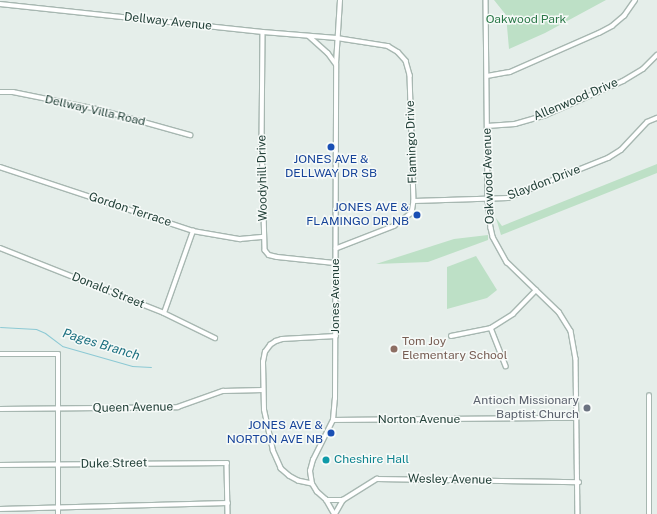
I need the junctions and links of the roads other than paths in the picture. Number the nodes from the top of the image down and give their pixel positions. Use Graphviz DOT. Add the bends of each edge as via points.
graph roads {
  1 [pos="340,0"];
  2 [pos="486,0"];
  3 [pos="635,0"];
  4 [pos="0,4"];
  5 [pos="263,32"];
  6 [pos="308,36"];
  7 [pos="337,38"];
  8 [pos="657,55"];
  9 [pos="336,64"];
  10 [pos="487,76"];
  11 [pos="0,92"];
  12 [pos="657,118"];
  13 [pos="487,126"];
  14 [pos="190,135"];
  15 [pos="0,167"];
  16 [pos="488,200"];
  17 [pos="414,201"];
  18 [pos="193,231"];
  19 [pos="264,237"];
  20 [pos="0,248"];
  21 [pos="336,249"];
  22 [pos="335,263"];
  23 [pos="536,290"];
  24 [pos="164,313"];
  25 [pos="491,328"];
  26 [pos="336,336"];
  27 [pos="451,336"];
  28 [pos="215,338"];
  29 [pos="0,354"];
  30 [pos="506,366"];
  31 [pos="262,390"];
  32 [pos="649,396"];
  33 [pos="0,409"];
  34 [pos="58,409"];
  35 [pos="576,418"];
  36 [pos="333,420"];
  37 [pos="57,464"];
  38 [pos="0,465"];
  39 [pos="579,482"];
  40 [pos="312,484"];
  41 [pos="326,500"];
  42 [pos="343,500"];
  43 [pos="228,503"];
  44 [pos="58,508"];
  45 [pos="0,510"];
  46 [pos="58,514"];
  47 [pos="228,514"];
  48 [pos="334,514"];
  49 [pos="578,514"];
  50 [pos="649,514"];
  1 -- 7 [label="street, Jones Avenue"];
  2 -- 10 [label="street, Oakwood Avenue"];
  3 -- 10 [label="street" via="624,16 599,33 510,72"];
  4 -- 5 [label="street, Dellway Avenue"];
  5 -- 6 [label="street, Dellway Avenue"];
  5 -- 19 [label="street, Woodyhill Drive"];
  6 -- 7 [label="street, Dellway Avenue"];
  6 -- 9 [label="street" via="328,53"];
  7 -- 9 [label="street, Jones Avenue"];
  7 -- 17 [label="street, Flamingo Drive" via="388,46 406,61 410,75"];
  8 -- 13 [label="street, Allenwood Drive" via="643,69 623,81 546,115 515,124"];
  9 -- 21 [label="street, Jones Avenue"];
  10 -- 13 [label="street, Oakwood Avenue"];
  11 -- 14 [label="street, Dellway Villa Road" via="13,92 96,109"];
  12 -- 16 [label="street, Slaydon Drive" via="647,122 621,150 608,158 508,198"];
  13 -- 16 [label="street, Oakwood Avenue"];
  15 -- 18 [label="street, Gordon Terrace"];
  16 -- 17 [label="street, Slaydon Drive"];
  16 -- 23 [label="street, Oakwood Avenue" via="491,228 499,248 507,262"];
  17 -- 21 [label="street, Flamingo Drive" via="412,213 395,226"];
  18 -- 19 [label="street, Gordon Terrace" via="240,239"];
  18 -- 24 [label="street"];
  19 -- 22 [label="street, Woodyhill Drive" via="265,250 269,255"];
  20 -- 24 [label="street, Donald Street"];
  21 -- 22 [label="street, Jones Avenue"];
  22 -- 26 [label="street, Jones Avenue"];
  23 -- 25 [label="street" via="513,314"];
  23 -- 35 [label="street, Oakwood Avenue" via="559,312 570,331 576,359"];
  24 -- 28 [label="street, Donald Street"];
  25 -- 27 [label="street"];
  25 -- 30 [label="street"];
  26 -- 31 [label="street" via="282,339 270,345 263,362"];
  26 -- 36 [label="street, Jones Avenue"];
  29 -- 34 [label="street" via="58,354"];
  31 -- 34 [label="street, Queen Avenue" via="223,391 178,407"];
  31 -- 40 [label="street" via="272,451 277,462 289,476"];
  32 -- 50 [label="street"];
  33 -- 34 [label="street, Queen Avenue"];
  34 -- 37 [label="street"];
  35 -- 36 [label="street, Norton Avenue"];
  35 -- 39 [label="street, Oakwood Avenue" via="576,463"];
  36 -- 40 [label="street, Jones Avenue" via="313,460 310,471"];
  37 -- 38 [label="street, Duke Street"];
  37 -- 43 [label="street, Duke Street" via="227,463"];
  37 -- 44 [label="street"];
  39 -- 42 [label="street, Wesley Avenue" via="377,479"];
  39 -- 49 [label="street, Oakwood Avenue"];
  40 -- 41 [label="street"];
  41 -- 42 [label="street"];
  41 -- 48 [label="street"];
  42 -- 48 [label="street, Wesley Avenue"];
  43 -- 44 [label="street"];
  43 -- 47 [label="street"];
  44 -- 45 [label="street"];
  44 -- 46 [label="street"];
}
